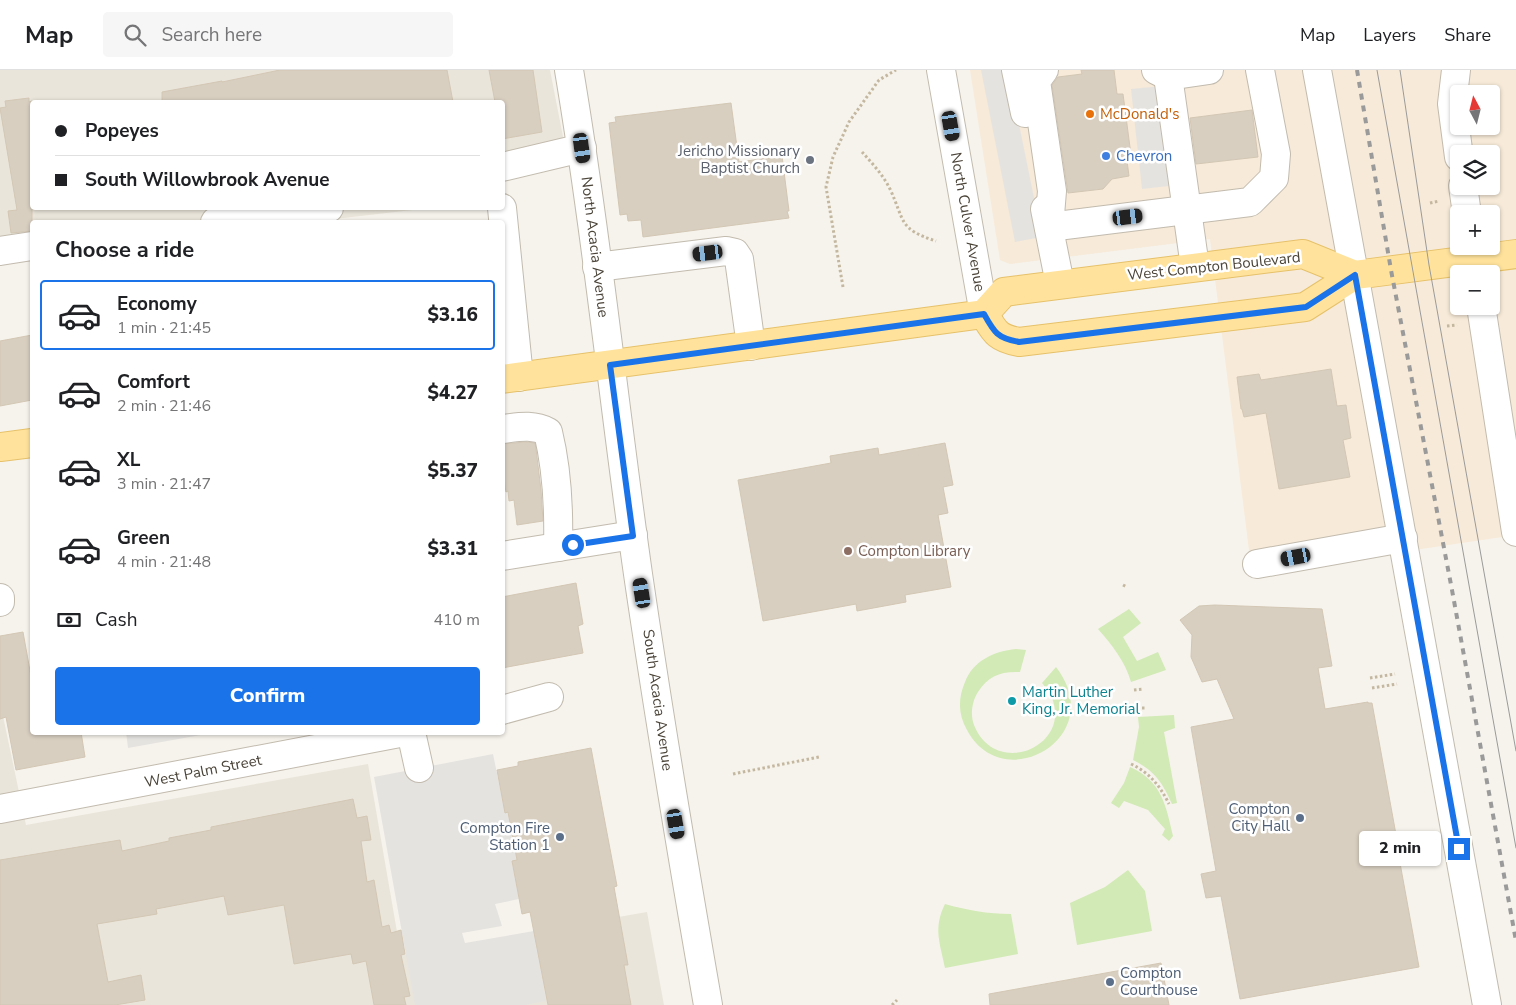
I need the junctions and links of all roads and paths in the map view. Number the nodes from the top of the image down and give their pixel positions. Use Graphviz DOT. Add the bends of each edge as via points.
graph roads {
  1 [pos="569,70"];
  2 [pos="896,70"];
  3 [pos="940,70"];
  4 [pos="1016,70"];
  5 [pos="1044,70"];
  6 [pos="1209,70"];
  7 [pos="1260,70"];
  8 [pos="1317,70"];
  9 [pos="1456,70"];
  10 [pos="1163,72"];
  11 [pos="1457,145"];
  12 [pos="582,148"];
  13 [pos="862,152"];
  14 [pos="505,166"];
  15 [pos="313,210"];
  16 [pos="1187,210"];
  17 [pos="231,220"];
  18 [pos="1049,227"];
  19 [pos="936,241"];
  20 [pos="30,246"];
  21 [pos="0,251"];
  22 [pos="1516,254"];
  23 [pos="1474,260"];
  24 [pos="505,265"];
  25 [pos="598,267"];
  26 [pos="1195,267"];
  27 [pos="1355,275"];
  28 [pos="1060,284"];
  29 [pos="843,287"];
  30 [pos="984,314"];
  31 [pos="1483,315"];
  32 [pos="1457,325"];
  33 [pos="1447,326"];
  34 [pos="751,346"];
  35 [pos="610,365"];
  36 [pos="511,378"];
  37 [pos="505,429"];
  38 [pos="30,443"];
  39 [pos="0,447"];
  40 [pos="1514,495"];
  41 [pos="1516,532"];
  42 [pos="633,536"];
  43 [pos="1403,538"];
  44 [pos="558,547"];
  45 [pos="505,556"];
  46 [pos="1258,564"];
  47 [pos="0,598"];
  48 [pos="0,602"];
  49 [pos="1395,674"];
  50 [pos="1370,678"];
  51 [pos="1396,684"];
  52 [pos="1372,688"];
  53 [pos="1143,689"];
  54 [pos="1134,690"];
  55 [pos="549,697"];
  56 [pos="1137,708"];
  57 [pos="1146,708"];
  58 [pos="505,709"];
  59 [pos="390,735"];
  60 [pos="412,735"];
  61 [pos="819,757"];
  62 [pos="1132,764"];
  63 [pos="418,768"];
  64 [pos="733,774"];
  65 [pos="1169,804"];
  66 [pos="0,809"];
  67 [pos="897,1000"];
  68 [pos="708,1005"];
  69 [pos="892,1005"];
  70 [pos="1487,1005"];
  1 -- 12 [label="street, North Acacia Avenue"];
  2 -- 29 [label="path" via="879,80 849,122 833,157 826,187"];
  3 -- 30 [label="street, North Culver Avenue"];
  4 -- 18 [label="street"];
  5 -- 18 [label="street" via="1036,81 1052,191"];
  6 -- 10 [label="street"];
  7 -- 16 [label="street" via="1276,154 1274,178 1250,202"];
  8 -- 27 [label="street"];
  9 -- 11 [label="street" via="1452,104"];
  10 -- 16 [label="street"];
  12 -- 14 [label="street"];
  12 -- 25 [label="street, North Acacia Avenue"];
  13 -- 19 [label="path" via="890,189 905,225 920,236"];
  15 -- 17 [label="street"];
  16 -- 18 [label="street"];
  16 -- 26 [label="street"];
  18 -- 28 [label="street"];
  20 -- 21 [label="street"];
  22 -- 23 [label="main road"];
  23 -- 27 [label="main road"];
  24 -- 36 [label="street"];
  25 -- 34 [label="street" via="726,251 735,253 739,259"];
  25 -- 35 [label="street, North Acacia Avenue"];
  26 -- 27 [label="main road, West Compton Boulevard" via="1303,254"];
  26 -- 28 [label="main road, West Compton Boulevard"];
  27 -- 30 [label="main road" via="1306,307 1019,342 1005,340 995,333"];
  27 -- 43 [label="street"];
  28 -- 30 [label="main road, West Compton Boulevard" via="1004,292"];
  30 -- 34 [label="main road"];
  31 -- 40 [label="street"];
  32 -- 33 [label="path"];
  34 -- 35 [label="main road"];
  35 -- 36 [label="main road"];
  35 -- 42 [label="street, South Acacia Avenue"];
  37 -- 44 [label="street" via="539,427 548,432 559,514"];
  38 -- 39 [label="main road"];
  40 -- 41 [label="street"];
  42 -- 44 [label="street"];
  42 -- 68 [label="street, South Acacia Avenue" via="673,806"];
  43 -- 46 [label="street"];
  43 -- 70 [label="street"];
  44 -- 45 [label="street"];
  47 -- 48 [label="street"];
  49 -- 50 [label="path"];
  51 -- 52 [label="path"];
  53 -- 54 [label="path"];
  55 -- 58 [label="street"];
  56 -- 57 [label="path"];
  59 -- 66 [label="street, West Palm Street"];
  60 -- 63 [label="street"];
  61 -- 64 [label="path"];
  62 -- 65 [label="path" via="1152,778 1163,790"];
  67 -- 69 [label="path"];
}
